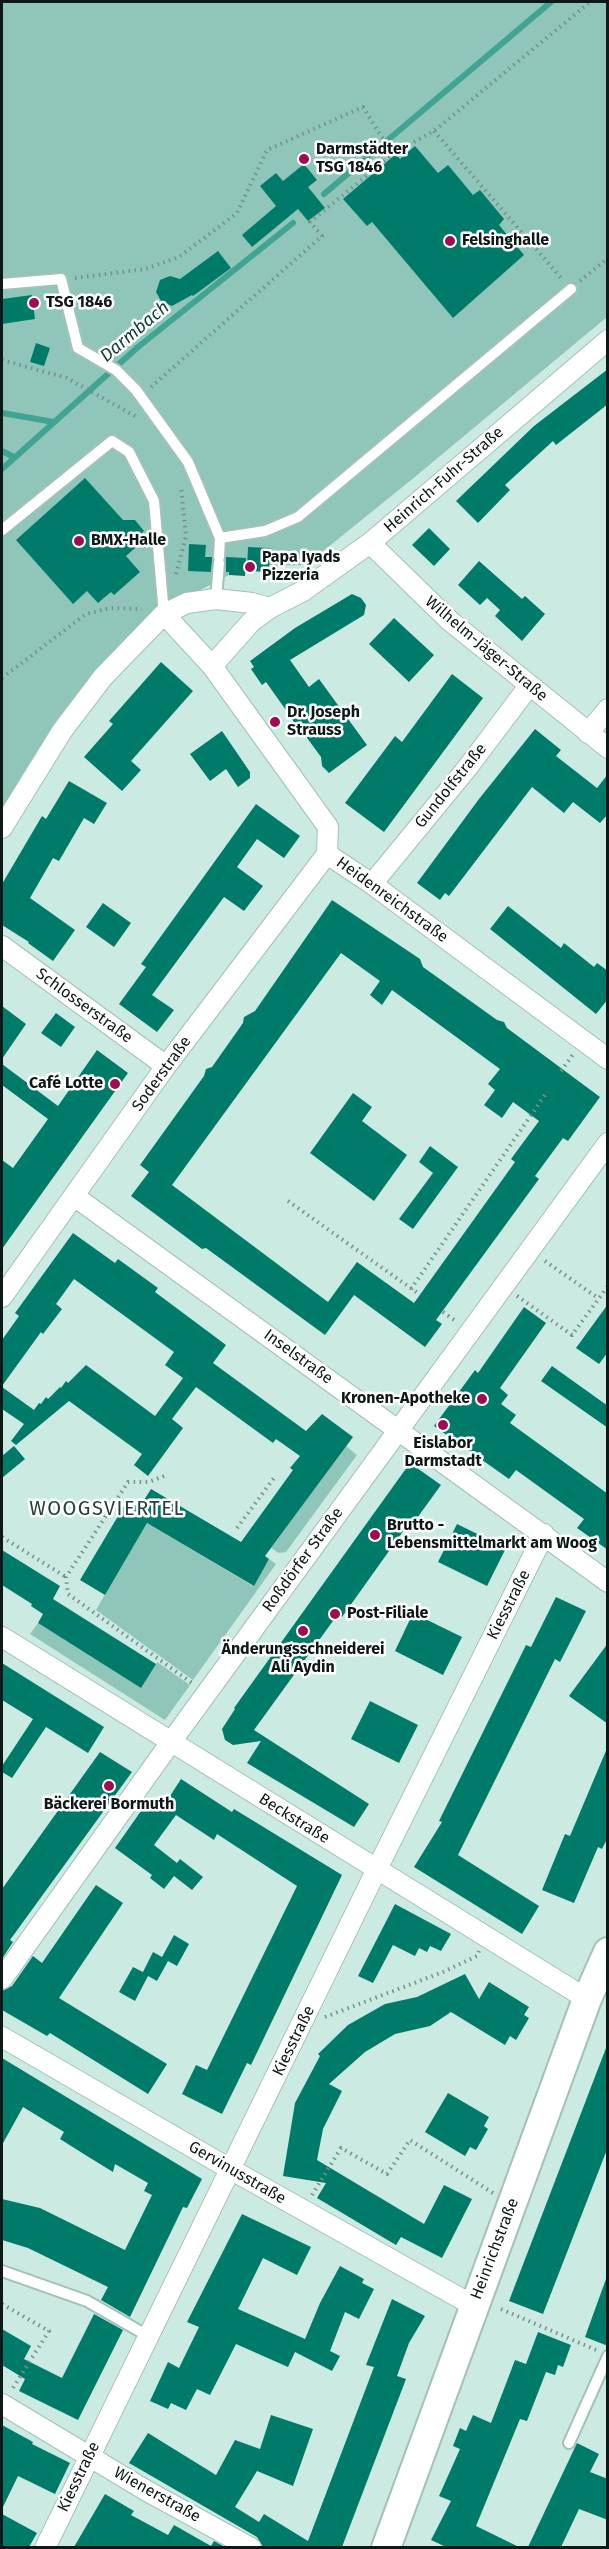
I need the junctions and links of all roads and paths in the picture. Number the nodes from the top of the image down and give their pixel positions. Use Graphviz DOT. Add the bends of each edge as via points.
graph roads {
  1 [pos="590,2"];
  2 [pos="434,131"];
  3 [pos="397,151"];
  4 [pos="608,258"];
  5 [pos="61,279"];
  6 [pos="2,284"];
  7 [pos="571,289"];
  8 [pos="608,340"];
  9 [pos="2,360"];
  10 [pos="138,393"];
  11 [pos="127,410"];
  12 [pos="2,530"];
  13 [pos="220,538"];
  14 [pos="370,543"];
  15 [pos="216,599"];
  16 [pos="270,608"];
  17 [pos="164,614"];
  18 [pos="212,666"];
  19 [pos="2,678"];
  20 [pos="529,686"];
  21 [pos="608,709"];
  22 [pos="588,733"];
  23 [pos="608,748"];
  24 [pos="2,828"];
  25 [pos="327,854"];
  26 [pos="372,884"];
  27 [pos="2,946"];
  28 [pos="608,1059"];
  29 [pos="166,1066"];
  30 [pos="547,1092"];
  31 [pos="608,1143"];
  32 [pos="74,1196"];
  33 [pos="288,1201"];
  34 [pos="530,1251"];
  35 [pos="608,1286"];
  36 [pos="504,1287"];
  37 [pos="411,1289"];
  38 [pos="419,1294"];
  39 [pos="2,1297"];
  40 [pos="598,1298"];
  41 [pos="399,1429"];
  42 [pos="164,1476"];
  43 [pos="274,1478"];
  44 [pos="237,1528"];
  45 [pos="544,1534"];
  46 [pos="2,1537"];
  47 [pos="66,1577"];
  48 [pos="608,1582"];
  49 [pos="2,1637"];
  50 [pos="207,1693"];
  51 [pos="171,1742"];
  52 [pos="376,1871"];
  53 [pos="487,1938"];
  54 [pos="608,1952"];
  55 [pos="2,1978"];
  56 [pos="587,1999"];
  57 [pos="301,2026"];
  58 [pos="2,2037"];
  59 [pos="231,2170"];
  60 [pos="496,2195"];
  61 [pos="303,2210"];
  62 [pos="2,2271"];
  63 [pos="2,2304"];
  64 [pos="487,2308"];
  65 [pos="148,2336"];
  66 [pos="603,2353"];
  67 [pos="2,2404"];
  68 [pos="569,2443"];
  69 [pos="89,2455"];
  70 [pos="45,2547"];
  71 [pos="252,2547"];
  72 [pos="386,2547"];
  1 -- 2 [label="path"];
  2 -- 3 [label="path"];
  2 -- 7 [label="path"];
  3 -- 5 [label="path" via="381,136 363,107 267,150 237,213 179,257 145,269"];
  3 -- 10 [label="path" via="310,222 322,236"];
  4 -- 7 [label="path"];
  5 -- 6 [label="lane"];
  5 -- 10 [label="lane" via="78,348 116,370"];
  7 -- 13 [label="lane" via="298,517 265,531"];
  8 -- 14 [label="street, Heinrich-Fuhr-Straße"];
  9 -- 11 [label="path" via="67,378"];
  10 -- 13 [label="lane" via="188,462"];
  12 -- 17 [label="lane" via="112,441 129,452 154,501"];
  13 -- 15 [label="lane"];
  14 -- 16 [label="street, Heinrich-Fuhr-Straße" via="303,591"];
  14 -- 20 [label="street, Wilhelm-Jäger-Straße" via="450,621"];
  15 -- 16 [label="street"];
  15 -- 17 [label="street" via="187,603"];
  16 -- 18 [label="street, Heinrich-Fuhr-Straße" via="251,622"];
  17 -- 18 [label="street, Heidenreichstraße"];
  17 -- 19 [label="path" via="132,607 86,614"];
  17 -- 24 [label="street" via="103,677 62,731"];
  18 -- 25 [label="street, Heidenreichstraße" via="328,827"];
  20 -- 22 [label="street, Wilhelm-Jäger-Straße"];
  20 -- 26 [label="street, Gundolfstraße"];
  21 -- 22 [label="street"];
  22 -- 23 [label="street, Wilhelm-Jäger-Straße"];
  25 -- 26 [label="street, Heidenreichstraße"];
  25 -- 29 [label="street, Soderstraße"];
  26 -- 28 [label="street, Heidenreichstraße"];
  27 -- 29 [label="street, Schlosserstraße"];
  29 -- 32 [label="street, Soderstraße"];
  30 -- 37 [label="path"];
  31 -- 34 [label="street, Roßdörfer Straße"];
  32 -- 39 [label="street, Soderstraße"];
  32 -- 41 [label="street, Inselstraße"];
  33 -- 37 [label="path"];
  34 -- 36 [label="street, Roßdörfer Straße"];
  34 -- 40 [label="path"];
  35 -- 40 [label="path"];
  36 -- 40 [label="path" via="572,1335"];
  36 -- 41 [label="street, Roßdörfer Straße"];
  37 -- 38 [label="path"];
  41 -- 45 [label="street, Inselstraße"];
  41 -- 50 [label="street, Roßdörfer Straße"];
  42 -- 47 [label="path" via="149,1482 128,1482"];
  43 -- 44 [label="path"];
  45 -- 48 [label="street, Inselstraße"];
  45 -- 52 [label="street, Kiesstraße"];
  46 -- 47 [label="path"];
  47 -- 50 [label="path" via="68,1594"];
  49 -- 51 [label="street, Beckstraße"];
  50 -- 51 [label="street, Roßdörfer Straße"];
  51 -- 52 [label="street, Beckstraße"];
  51 -- 55 [label="street, Roßdörfer Straße"];
  52 -- 53 [label="street, Beckstraße"];
  52 -- 57 [label="street, Kiesstraße"];
  53 -- 56 [label="street, Beckstraße"];
  53 -- 57 [label="path" via="477,1956"];
  54 -- 56 [label="main road, Heinrichstraße"];
  56 -- 64 [label="main road, Heinrichstraße"];
  57 -- 59 [label="street, Kiesstraße"];
  58 -- 59 [label="street, Gervinusstraße"];
  59 -- 61 [label="street, Gervinusstraße"];
  59 -- 65 [label="street, Kiesstraße"];
  60 -- 61 [label="path" via="410,2140 387,2174 341,2148"];
  61 -- 64 [label="street, Gervinusstraße"];
  62 -- 65 [label="lane" via="87,2301"];
  63 -- 67 [label="path" via="49,2331"];
  64 -- 66 [label="path"];
  64 -- 72 [label="main road, Heinrichstraße"];
  65 -- 69 [label="street, Kiesstraße"];
  66 -- 68 [label="lane"];
  67 -- 69 [label="street, Wienerstraße"];
  69 -- 70 [label="street, Kiesstraße"];
  69 -- 71 [label="street, Wienerstraße"];
}
